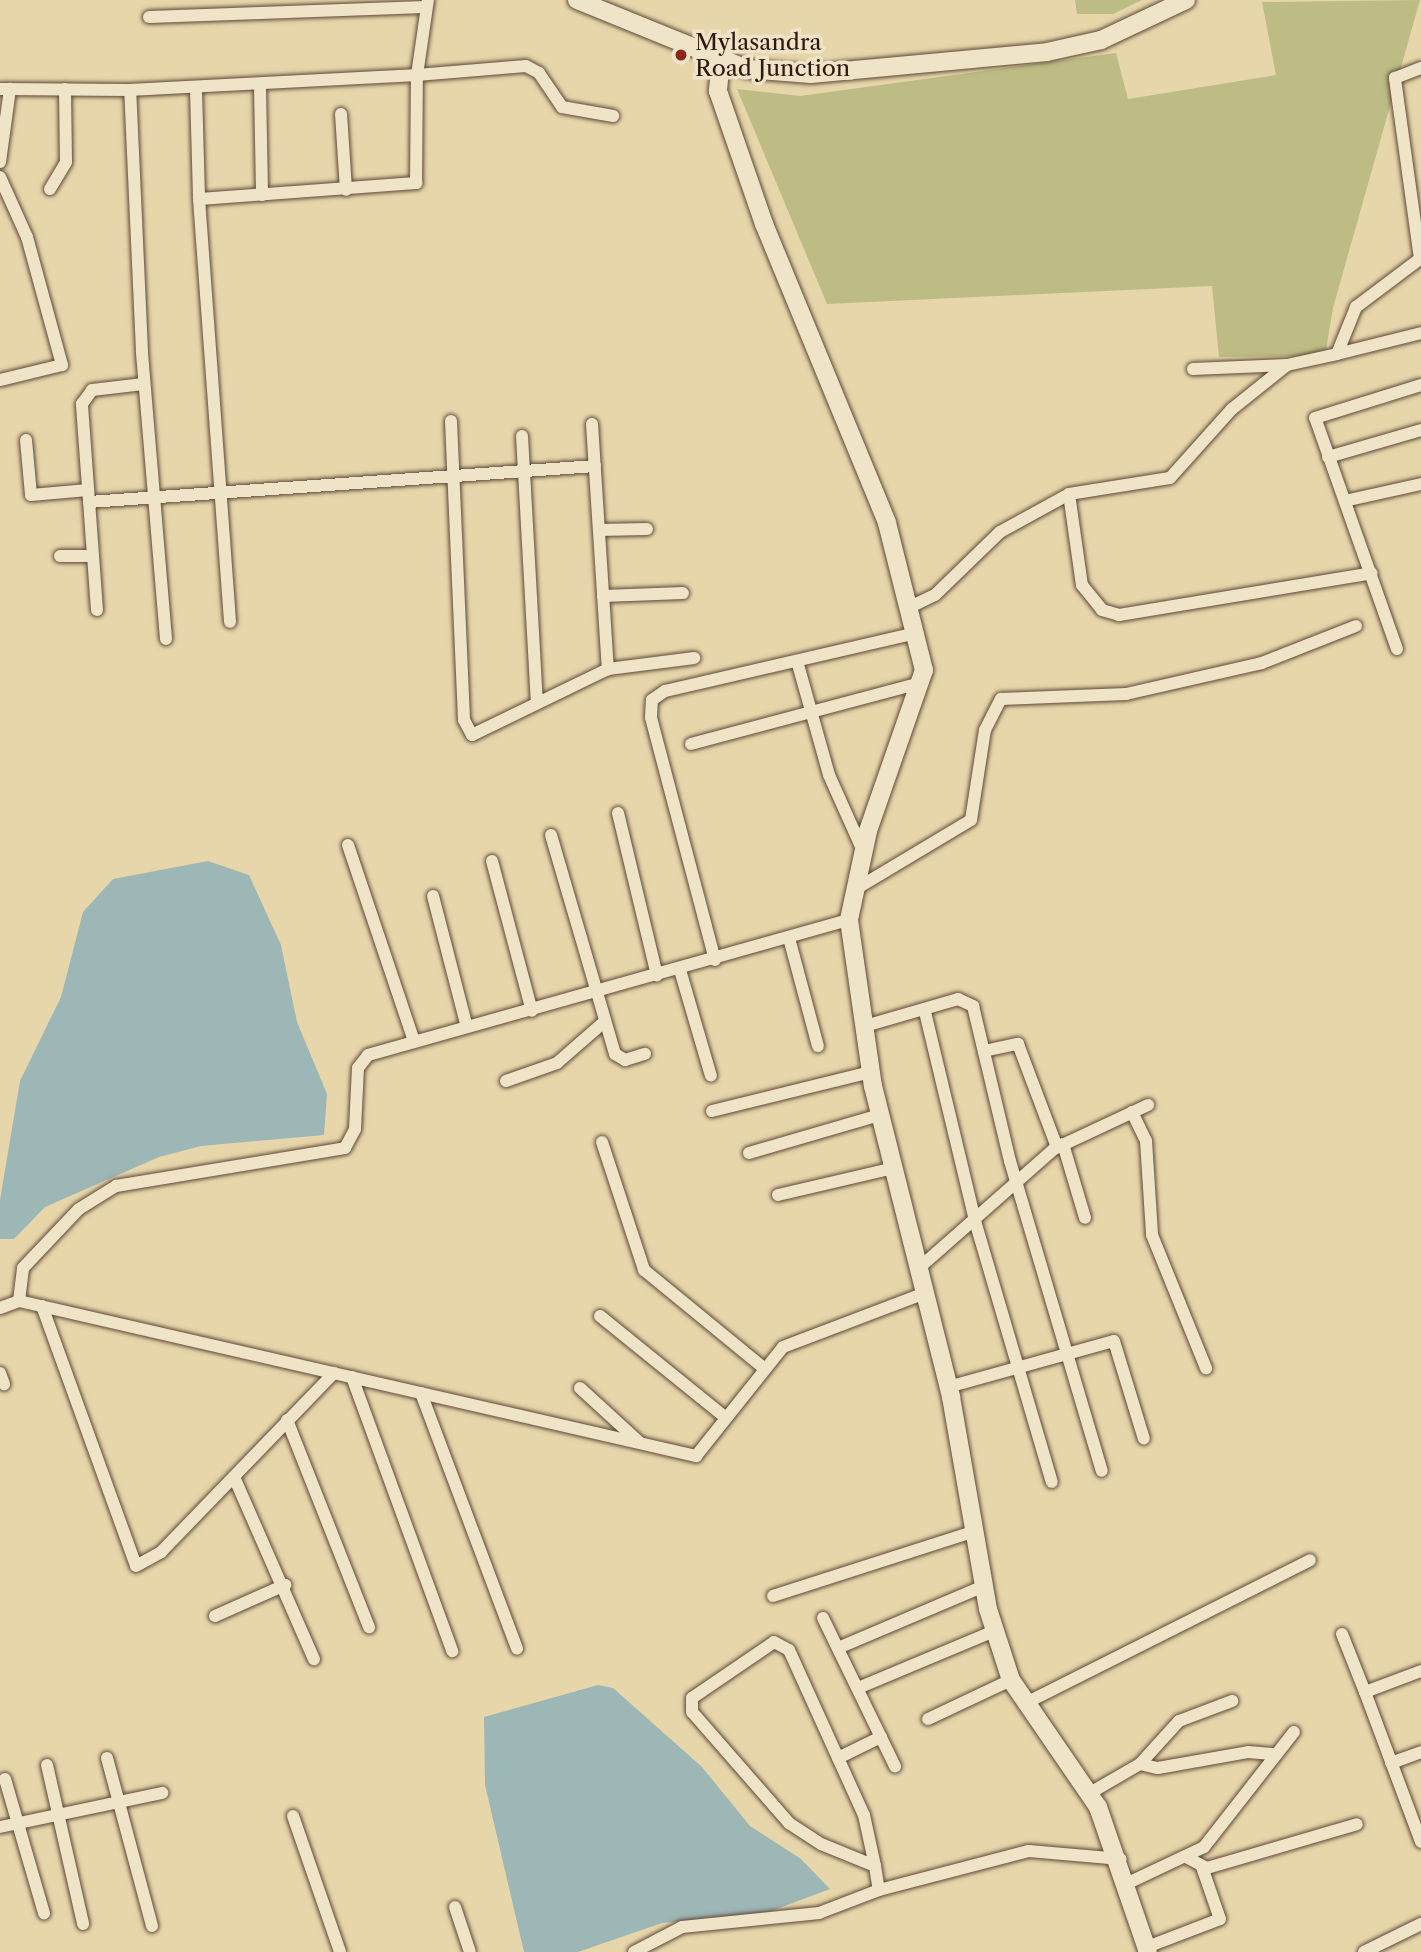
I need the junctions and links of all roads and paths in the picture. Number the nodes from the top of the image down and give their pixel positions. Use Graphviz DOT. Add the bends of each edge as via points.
graph roads {
  1 [pos="577,0"];
  2 [pos="1186,0"];
  3 [pos="427,4"];
  4 [pos="149,17"];
  5 [pos="721,61"];
  6 [pos="1421,68"];
  7 [pos="417,75"];
  8 [pos="260,87"];
  9 [pos="5,89"];
  10 [pos="65,89"];
  11 [pos="131,90"];
  12 [pos="196,90"];
  13 [pos="341,114"];
  14 [pos="613,116"];
  15 [pos="0,162"];
  16 [pos="0,177"];
  17 [pos="50,189"];
  18 [pos="346,190"];
  19 [pos="262,195"];
  20 [pos="199,199"];
  21 [pos="1421,258"];
  22 [pos="1421,332"];
  23 [pos="1337,354"];
  24 [pos="1287,365"];
  25 [pos="1193,369"];
  26 [pos="0,380"];
  27 [pos="144,384"];
  28 [pos="1421,384"];
  29 [pos="451,421"];
  30 [pos="592,424"];
  31 [pos="1421,430"];
  32 [pos="522,436"];
  33 [pos="26,440"];
  34 [pos="1328,457"];
  35 [pos="595,466"];
  36 [pos="523,470"];
  37 [pos="454,474"];
  38 [pos="1421,484"];
  39 [pos="220,488"];
  40 [pos="154,493"];
  41 [pos="1069,494"];
  42 [pos="89,496"];
  43 [pos="1349,500"];
  44 [pos="647,529"];
  45 [pos="599,530"];
  46 [pos="60,556"];
  47 [pos="93,556"];
  48 [pos="1372,573"];
  49 [pos="683,593"];
  50 [pos="603,596"];
  51 [pos="912,606"];
  52 [pos="97,610"];
  53 [pos="230,622"];
  54 [pos="1356,626"];
  55 [pos="916,633"];
  56 [pos="166,639"];
  57 [pos="1397,649"];
  58 [pos="694,658"];
  59 [pos="797,661"];
  60 [pos="608,669"];
  61 [pos="920,683"];
  62 [pos="537,701"];
  63 [pos="809,710"];
  64 [pos="691,744"];
  65 [pos="618,813"];
  66 [pos="551,835"];
  67 [pos="348,845"];
  68 [pos="863,852"];
  69 [pos="492,861"];
  70 [pos="854,890"];
  71 [pos="433,896"];
  72 [pos="849,919"];
  73 [pos="789,938"];
  74 [pos="715,960"];
  75 [pos="680,971"];
  76 [pos="657,975"];
  77 [pos="596,995"];
  78 [pos="532,1011"];
  79 [pos="925,1012"];
  80 [pos="604,1022"];
  81 [pos="864,1026"];
  82 [pos="467,1027"];
  83 [pos="414,1041"];
  84 [pos="818,1046"];
  85 [pos="984,1051"];
  86 [pos="645,1055"];
  87 [pos="871,1072"];
  88 [pos="711,1076"];
  89 [pos="506,1081"];
  90 [pos="1148,1105"];
  91 [pos="712,1111"];
  92 [pos="1132,1112"];
  93 [pos="880,1115"];
  94 [pos="602,1142"];
  95 [pos="1060,1146"];
  96 [pos="749,1153"];
  97 [pos="894,1168"];
  98 [pos="1017,1179"];
  99 [pos="778,1195"];
  100 [pos="1085,1218"];
  101 [pos="975,1221"];
  102 [pos="919,1268"];
  103 [pos="925,1293"];
  104 [pos="19,1301"];
  105 [pos="42,1306"];
  106 [pos="0,1308"];
  107 [pos="600,1316"];
  108 [pos="1071,1354"];
  109 [pos="1020,1368"];
  110 [pos="1206,1368"];
  111 [pos="765,1369"];
  112 [pos="334,1373"];
  113 [pos="352,1377"];
  114 [pos="948,1387"];
  115 [pos="580,1388"];
  116 [pos="422,1393"];
  117 [pos="726,1418"];
  118 [pos="288,1420"];
  119 [pos="1144,1439"];
  120 [pos="641,1443"];
  121 [pos="1102,1471"];
  122 [pos="233,1477"];
  123 [pos="1052,1482"];
  124 [pos="975,1531"];
  125 [pos="1310,1560"];
  126 [pos="285,1586"];
  127 [pos="984,1586"];
  128 [pos="773,1596"];
  129 [pos="215,1615"];
  130 [pos="822,1618"];
  131 [pos="369,1627"];
  132 [pos="994,1631"];
  133 [pos="1342,1634"];
  134 [pos="838,1648"];
  135 [pos="517,1649"];
  136 [pos="452,1651"];
  137 [pos="314,1659"];
  138 [pos="1421,1671"];
  139 [pos="1011,1680"];
  140 [pos="858,1688"];
  141 [pos="1365,1692"];
  142 [pos="1232,1701"];
  143 [pos="1024,1704"];
  144 [pos="928,1719"];
  145 [pos="1294,1732"];
  146 [pos="881,1737"];
  147 [pos="1421,1752"];
  148 [pos="1272,1754"];
  149 [pos="107,1758"];
  150 [pos="838,1758"];
  151 [pos="1140,1763"];
  152 [pos="1391,1763"];
  153 [pos="47,1765"];
  154 [pos="895,1766"];
  155 [pos="5,1779"];
  156 [pos="162,1793"];
  157 [pos="1090,1793"];
  158 [pos="122,1801"];
  159 [pos="60,1814"];
  160 [pos="293,1815"];
  161 [pos="20,1823"];
  162 [pos="1357,1824"];
  163 [pos="0,1827"];
  164 [pos="1420,1838"];
  165 [pos="1185,1857"];
  166 [pos="1121,1859"];
  167 [pos="875,1866"];
  168 [pos="1202,1867"];
  169 [pos="1128,1883"];
  170 [pos="879,1890"];
  171 [pos="455,1907"];
  172 [pos="44,1913"];
  173 [pos="83,1924"];
  174 [pos="1421,1924"];
  175 [pos="152,1926"];
  176 [pos="1147,1949"];
  177 [pos="340,1952"];
  178 [pos="470,1952"];
  179 [pos="634,1952"];
  180 [pos="1364,1952"];
  1 -- 5 [label="street"];
  2 -- 5 [label="street" via="1101,40 1047,52 811,74 747,69"];
  3 -- 4 [label="street"];
  3 -- 7 [label="street"];
  5 -- 51 [label="street" via="718,91 764,224 866,465"];
  6 -- 21 [label="street" via="1395,78"];
  7 -- 8 [label="street"];
  7 -- 14 [label="street" via="526,65 539,73 562,107"];
  7 -- 18 [label="street" via="416,183"];
  8 -- 12 [label="street"];
  8 -- 19 [label="street"];
  9 -- 10 [label="street"];
  9 -- 15 [label="street"];
  10 -- 11 [label="street"];
  10 -- 17 [label="street" via="65,162"];
  11 -- 12 [label="street"];
  11 -- 27 [label="street"];
  12 -- 20 [label="street"];
  13 -- 18 [label="street"];
  16 -- 26 [label="street" via="27,237 62,365"];
  18 -- 19 [label="street"];
  19 -- 20 [label="street"];
  20 -- 39 [label="street"];
  21 -- 23 [label="street" via="1356,307"];
  22 -- 23 [label="street"];
  23 -- 24 [label="street"];
  24 -- 25 [label="street"];
  24 -- 41 [label="street" via="1232,409 1170,478"];
  27 -- 40 [label="street"];
  27 -- 42 [label="street" via="85,395"];
  28 -- 34 [label="street" via="1319,412 1316,430"];
  29 -- 37 [label="street"];
  30 -- 35 [label="street"];
  31 -- 34 [label="street"];
  32 -- 36 [label="street"];
  33 -- 42 [label="street" via="31,495"];
  34 -- 43 [label="street"];
  35 -- 36 [label="street"];
  35 -- 45 [label="street"];
  36 -- 37 [label="street"];
  36 -- 62 [label="street"];
  37 -- 39 [label="street"];
  37 -- 62 [label="street" via="466,728 472,735"];
  38 -- 43 [label="street"];
  39 -- 40 [label="street"];
  39 -- 53 [label="street"];
  40 -- 42 [label="street"];
  40 -- 56 [label="street"];
  41 -- 48 [label="street" via="1082,584 1102,610 1119,615"];
  41 -- 51 [label="street" via="1000,533 935,595"];
  42 -- 47 [label="street"];
  43 -- 48 [label="street"];
  44 -- 45 [label="street"];
  45 -- 50 [label="street"];
  46 -- 47 [label="street"];
  47 -- 52 [label="street"];
  48 -- 57 [label="street"];
  49 -- 50 [label="street"];
  50 -- 60 [label="street"];
  51 -- 55 [label="street"];
  54 -- 70 [label="street" via="1262,663 1126,694 1001,699 985,730 971,820"];
  55 -- 59 [label="street"];
  55 -- 61 [label="street" via="924,670"];
  58 -- 60 [label="street"];
  59 -- 63 [label="street"];
  59 -- 74 [label="street" via="665,691 652,699"];
  60 -- 62 [label="street"];
  61 -- 63 [label="street"];
  61 -- 68 [label="street"];
  63 -- 64 [label="street"];
  63 -- 68 [label="street"];
  65 -- 76 [label="street"];
  66 -- 77 [label="street"];
  67 -- 83 [label="street"];
  68 -- 70 [label="street"];
  69 -- 78 [label="street"];
  70 -- 72 [label="street"];
  71 -- 82 [label="street"];
  72 -- 73 [label="street"];
  72 -- 81 [label="street"];
  73 -- 74 [label="street"];
  73 -- 84 [label="street"];
  74 -- 75 [label="street"];
  75 -- 76 [label="street"];
  75 -- 88 [label="street"];
  76 -- 77 [label="street"];
  77 -- 78 [label="street"];
  77 -- 80 [label="street"];
  78 -- 82 [label="street"];
  79 -- 81 [label="street"];
  79 -- 85 [label="street" via="967,999"];
  79 -- 101 [label="street"];
  80 -- 86 [label="street" via="620,1059"];
  80 -- 89 [label="street" via="556,1063"];
  81 -- 87 [label="street"];
  82 -- 83 [label="street"];
  83 -- 104 [label="street" via="362,1061 355,1129 345,1148 116,1186 79,1209 23,1268"];
  85 -- 95 [label="street" via="1018,1044"];
  85 -- 98 [label="street"];
  87 -- 91 [label="street"];
  87 -- 93 [label="street"];
  90 -- 92 [label="street"];
  92 -- 95 [label="street"];
  92 -- 110 [label="street" via="1146,1141 1152,1234"];
  93 -- 96 [label="street"];
  93 -- 97 [label="street"];
  94 -- 111 [label="street" via="644,1269"];
  95 -- 98 [label="street"];
  95 -- 100 [label="street"];
  97 -- 99 [label="street"];
  97 -- 102 [label="street"];
  98 -- 101 [label="street"];
  98 -- 108 [label="street"];
  101 -- 102 [label="street"];
  101 -- 109 [label="street"];
  102 -- 103 [label="street"];
  103 -- 111 [label="street" via="783,1347"];
  103 -- 114 [label="street"];
  104 -- 105 [label="street"];
  104 -- 106 [label="street"];
  105 -- 112 [label="street"];
  105 -- 122 [label="street" via="136,1566 162,1552"];
  107 -- 117 [label="street"];
  108 -- 109 [label="street"];
  108 -- 119 [label="street" via="1110,1341 1119,1346"];
  108 -- 121 [label="street"];
  109 -- 114 [label="street"];
  109 -- 123 [label="street"];
  111 -- 117 [label="street"];
  112 -- 113 [label="street"];
  112 -- 118 [label="street"];
  113 -- 116 [label="street"];
  113 -- 136 [label="street"];
  114 -- 124 [label="street"];
  115 -- 120 [label="street"];
  116 -- 120 [label="street"];
  116 -- 135 [label="street"];
  117 -- 120 [label="street" via="696,1456"];
  118 -- 122 [label="street"];
  118 -- 131 [label="street"];
  122 -- 126 [label="street"];
  124 -- 127 [label="street"];
  124 -- 128 [label="street"];
  125 -- 143 [label="street"];
  126 -- 129 [label="street"];
  126 -- 137 [label="street"];
  127 -- 132 [label="street"];
  127 -- 134 [label="street"];
  130 -- 134 [label="street"];
  132 -- 139 [label="street"];
  132 -- 140 [label="street"];
  133 -- 141 [label="street"];
  134 -- 140 [label="street"];
  138 -- 141 [label="street"];
  139 -- 143 [label="street"];
  139 -- 144 [label="street"];
  140 -- 146 [label="street"];
  141 -- 152 [label="street"];
  142 -- 151 [label="street" via="1179,1721"];
  143 -- 157 [label="street"];
  145 -- 148 [label="street"];
  146 -- 150 [label="street"];
  146 -- 154 [label="street"];
  147 -- 152 [label="street"];
  148 -- 151 [label="street" via="1248,1752 1158,1768"];
  148 -- 165 [label="street" via="1222,1829"];
  149 -- 158 [label="street"];
  150 -- 167 [label="street" via="864,1815"];
  150 -- 167 [label="street" via="782,1643 766,1647 690,1704 789,1823 821,1844"];
  151 -- 157 [label="street"];
  152 -- 164 [label="street"];
  153 -- 159 [label="street"];
  155 -- 161 [label="street"];
  156 -- 158 [label="street"];
  157 -- 166 [label="street"];
  158 -- 159 [label="street"];
  158 -- 175 [label="street"];
  159 -- 161 [label="street"];
  159 -- 173 [label="street"];
  160 -- 177 [label="street"];
  161 -- 163 [label="street"];
  161 -- 172 [label="street"];
  162 -- 168 [label="street"];
  165 -- 168 [label="street"];
  165 -- 169 [label="street"];
  166 -- 169 [label="street"];
  166 -- 170 [label="street" via="1029,1851"];
  167 -- 170 [label="street"];
  168 -- 176 [label="street" via="1220,1919"];
  169 -- 176 [label="street"];
  170 -- 179 [label="street" via="819,1913 682,1927"];
  171 -- 178 [label="street"];
  174 -- 180 [label="street"];
}
